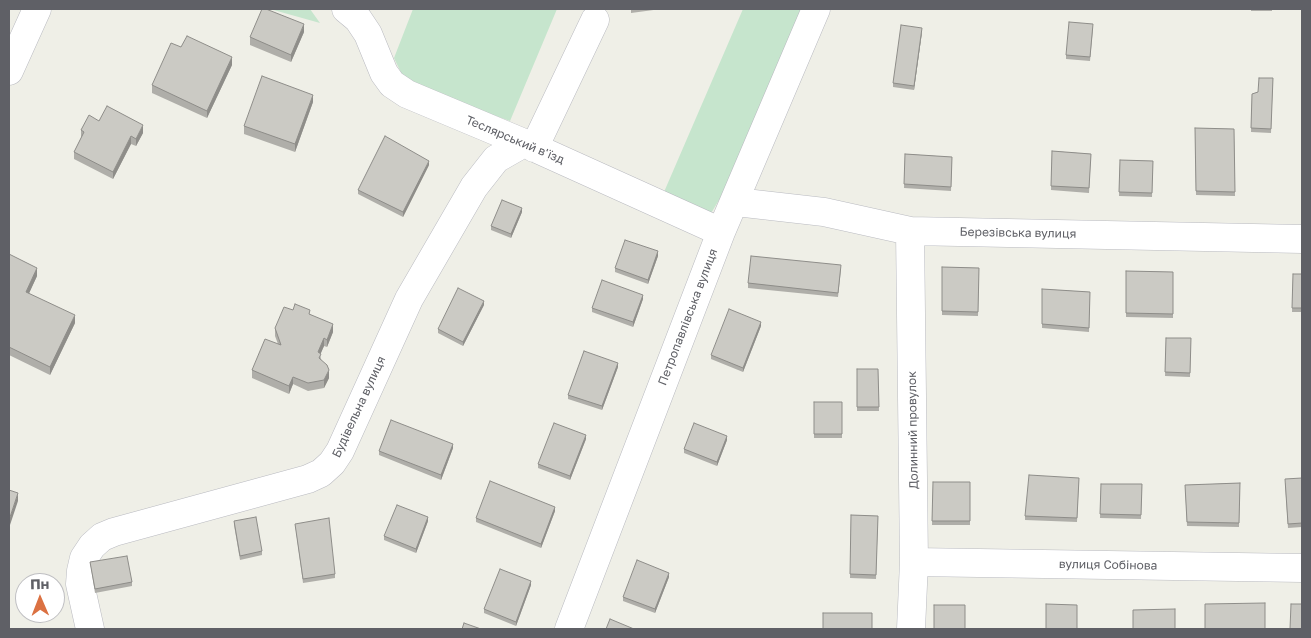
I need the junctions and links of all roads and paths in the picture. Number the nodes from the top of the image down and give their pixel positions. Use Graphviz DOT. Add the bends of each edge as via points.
graph roads {
  1 [pos="37,9"];
  2 [pos="346,9"];
  3 [pos="816,9"];
  4 [pos="595,20"];
  5 [pos="9,71"];
  6 [pos="529,145"];
  7 [pos="736,202"];
  8 [pos="910,231"];
  9 [pos="721,232"];
  10 [pos="1302,240"];
  11 [pos="914,562"];
  12 [pos="1302,568"];
  13 [pos="90,629"];
  14 [pos="569,629"];
  15 [pos="911,629"];
  1 -- 5 [label="street"];
  2 -- 6 [label="street, Теслярський в'їзд" via="368,34 392,84 406,94"];
  3 -- 7 [label="street, Петропавлівська вулиця"];
  4 -- 6 [label="street"];
  6 -- 9 [label="street, Теслярський в'їзд"];
  6 -- 13 [label="street, Будівельна вулиця" via="496,160 474,187 409,300 332,463 308,479 102,537 84,558 80,571"];
  7 -- 8 [label="street, Березівська вулиця" via="824,212"];
  7 -- 9 [label="street, Петропавлівська вулиця"];
  8 -- 10 [label="street, Березівська вулиця"];
  8 -- 11 [label="street, Долинний провулок"];
  9 -- 14 [label="street, Петропавлівська вулиця"];
  11 -- 12 [label="street, вулиця Собінова"];
  11 -- 15 [label="street, Долинний провулок"];
}
